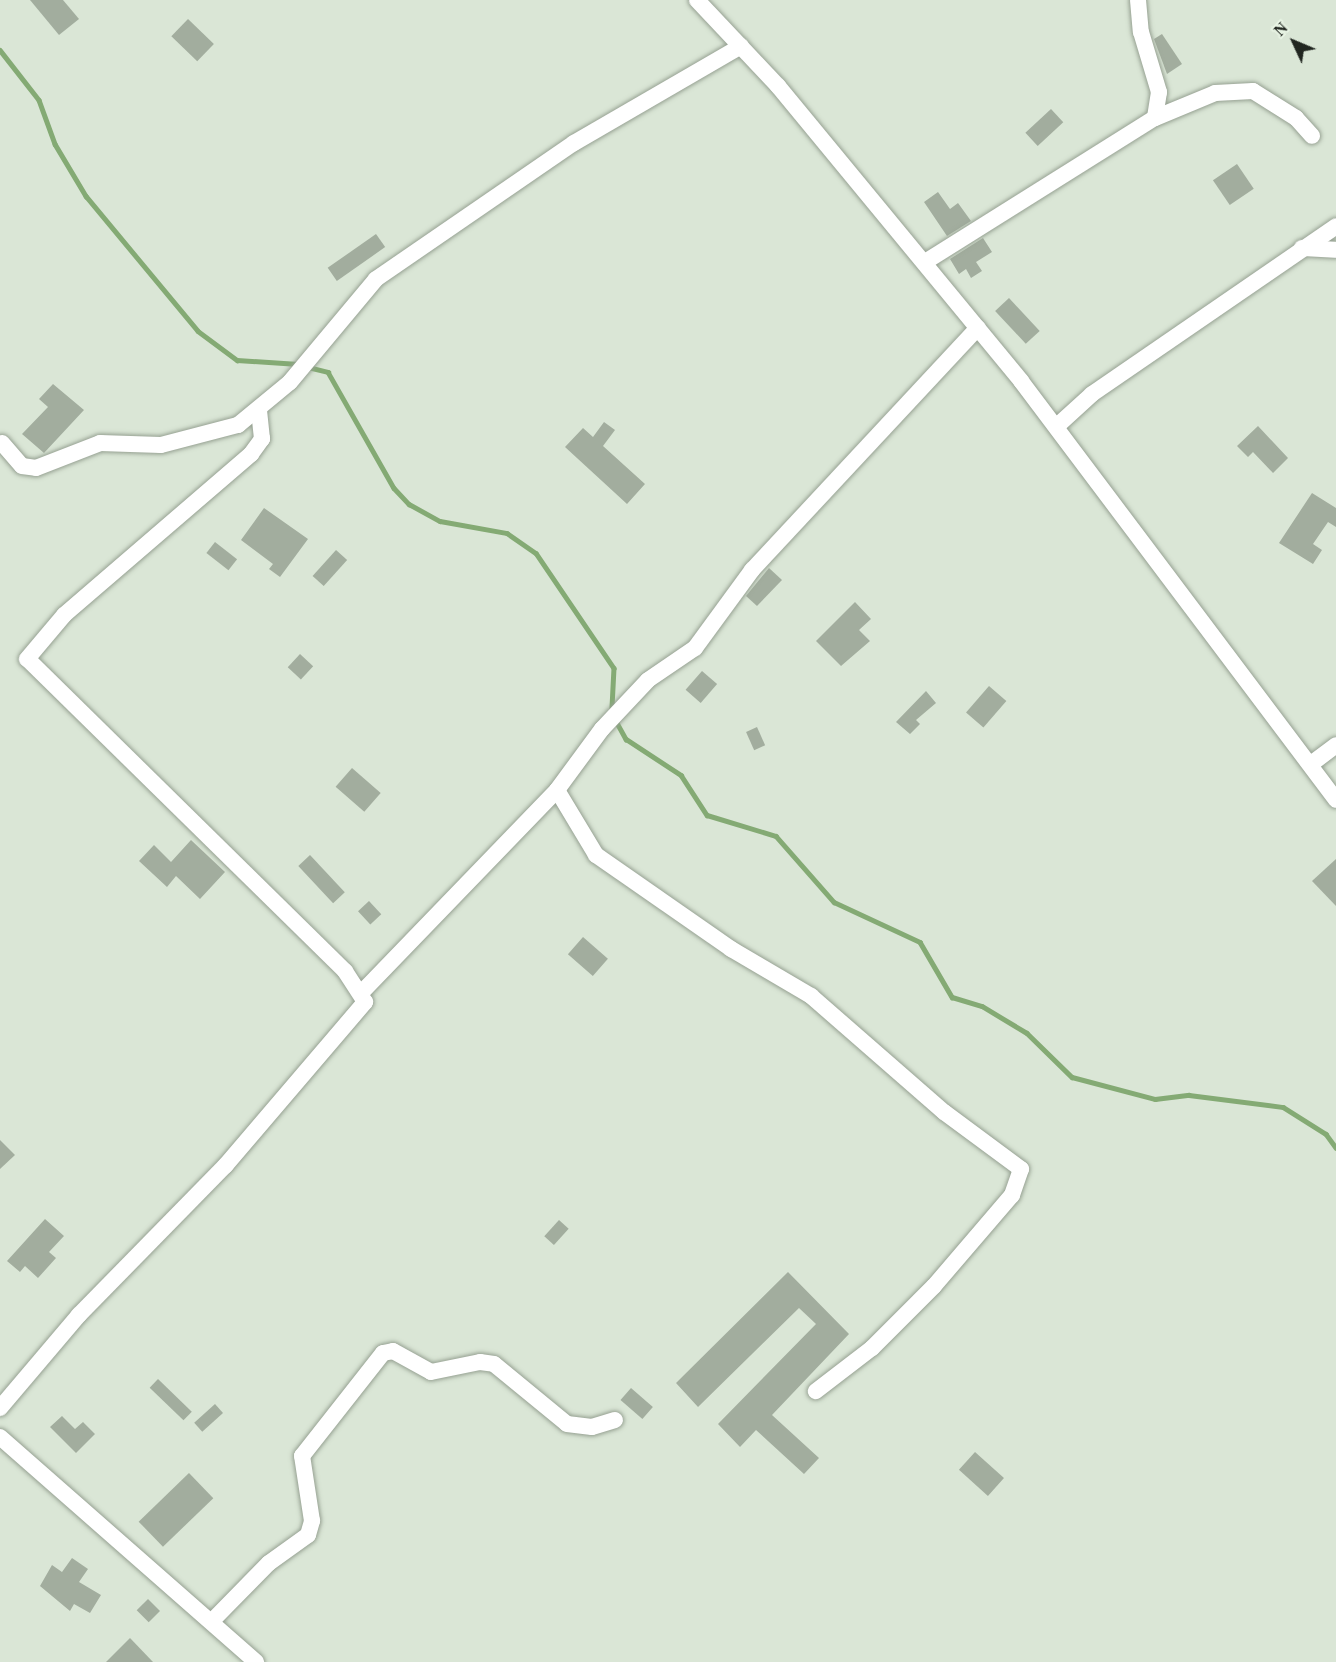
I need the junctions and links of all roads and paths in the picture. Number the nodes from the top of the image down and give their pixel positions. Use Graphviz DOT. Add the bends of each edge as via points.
graph roads {
  1 [pos="697,0"];
  2 [pos="1138,0"];
  3 [pos="741,46"];
  4 [pos="1155,118"];
  5 [pos="1312,136"];
  6 [pos="1336,226"];
  7 [pos="1302,248"];
  8 [pos="1336,250"];
  9 [pos="926,262"];
  10 [pos="978,328"];
  11 [pos="260,410"];
  12 [pos="1057,426"];
  13 [pos="2,442"];
  14 [pos="1336,745"];
  15 [pos="1311,764"];
  16 [pos="556,790"];
  17 [pos="1336,800"];
  18 [pos="363,991"];
  19 [pos="816,1391"];
  20 [pos="0,1408"];
  21 [pos="615,1420"];
  22 [pos="0,1437"];
  23 [pos="212,1621"];
  24 [pos="256,1662"];
  1 -- 3 [label="street"];
  2 -- 4 [label="street" via="1141,32 1159,92"];
  3 -- 9 [label="street"];
  3 -- 11 [label="street" via="574,143 393,266 348,306 290,382"];
  4 -- 5 [label="street" via="1215,93 1254,91 1296,118"];
  4 -- 9 [label="street"];
  6 -- 7 [label="street"];
  7 -- 8 [label="street"];
  7 -- 12 [label="street" via="1092,393"];
  9 -- 10 [label="street"];
  10 -- 12 [label="street"];
  10 -- 16 [label="street" via="752,570 695,648 648,680 602,729"];
  11 -- 13 [label="street" via="212,435 161,445 115,440 49,467 22,466"];
  11 -- 18 [label="street" via="262,439 251,454 64,615 27,660"];
  12 -- 15 [label="street"];
  14 -- 15 [label="street"];
  15 -- 17 [label="street"];
  16 -- 18 [label="street"];
  16 -- 19 [label="street" via="596,855 811,996 935,1104 1021,1169 1012,1195 934,1286 872,1348"];
  18 -- 20 [label="street" via="365,1002 335,1041"];
  21 -- 23 [label="street" via="592,1427 567,1424 494,1364 431,1372 393,1351 383,1353 302,1456 312,1521 308,1535 269,1563"];
  22 -- 23 [label="street"];
  23 -- 24 [label="street"];
}
